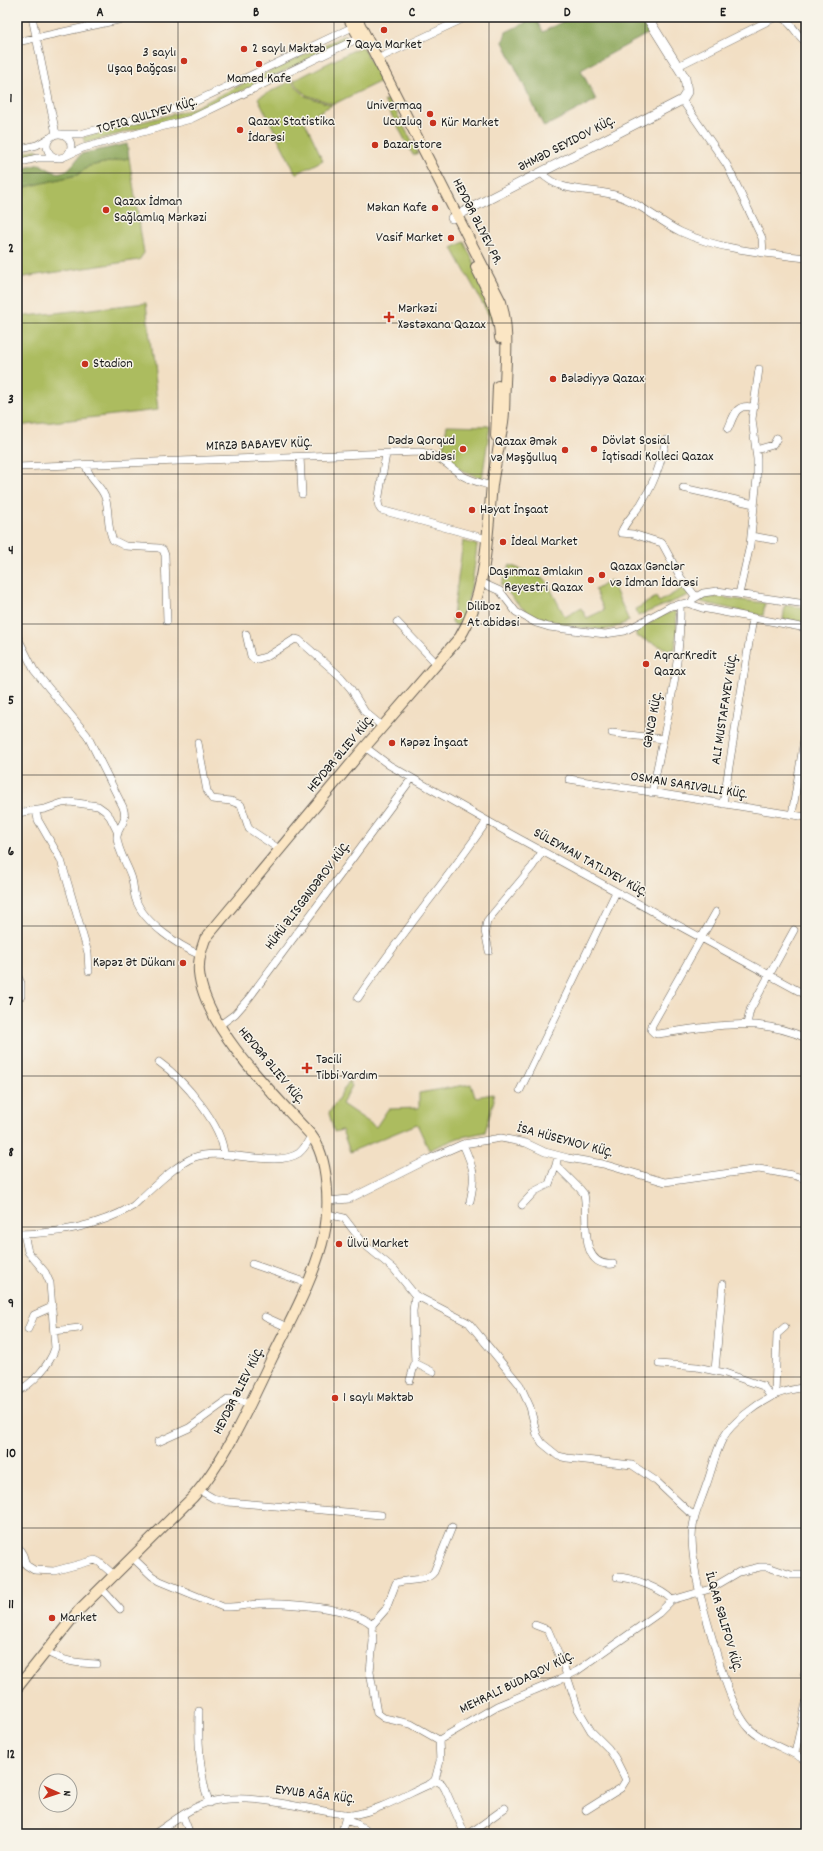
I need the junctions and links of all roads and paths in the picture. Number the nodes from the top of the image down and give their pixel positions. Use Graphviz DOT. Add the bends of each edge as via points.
graph roads {
  1 [pos="32,17"];
  2 [pos="132,17"];
  3 [pos="348,17"];
  4 [pos="468,17"];
  5 [pos="647,17"];
  6 [pos="776,17"];
  7 [pos="781,17"];
  8 [pos="356,23"];
  9 [pos="362,37"];
  10 [pos="35,38"];
  11 [pos="17,42"];
  12 [pos="806,42"];
  13 [pos="377,59"];
  14 [pos="678,66"];
  15 [pos="682,100"];
  16 [pos="56,134"];
  17 [pos="17,150"];
  18 [pos="66,156"];
  19 [pos="58,158"];
  20 [pos="17,163"];
  21 [pos="541,173"];
  22 [pos="455,217"];
  23 [pos="764,252"];
  24 [pos="806,258"];
  25 [pos="759,369"];
  26 [pos="752,407"];
  27 [pos="728,429"];
  28 [pos="777,438"];
  29 [pos="666,440"];
  30 [pos="756,450"];
  31 [pos="386,454"];
  32 [pos="300,457"];
  33 [pos="86,465"];
  34 [pos="17,467"];
  35 [pos="492,486"];
  36 [pos="683,488"];
  37 [pos="302,494"];
  38 [pos="754,504"];
  39 [pos="751,536"];
  40 [pos="487,539"];
  41 [pos="774,540"];
  42 [pos="480,582"];
  43 [pos="740,594"];
  44 [pos="696,597"];
  45 [pos="684,603"];
  46 [pos="806,604"];
  47 [pos="753,618"];
  48 [pos="167,621"];
  49 [pos="397,622"];
  50 [pos="806,628"];
  51 [pos="246,634"];
  52 [pos="17,636"];
  53 [pos="437,664"];
  54 [pos="383,727"];
  55 [pos="806,727"];
  56 [pos="612,733"];
  57 [pos="663,739"];
  58 [pos="198,743"];
  59 [pos="365,747"];
  60 [pos="412,778"];
  61 [pos="569,780"];
  62 [pos="652,793"];
  63 [pos="723,804"];
  64 [pos="36,811"];
  65 [pos="17,813"];
  66 [pos="792,815"];
  67 [pos="806,817"];
  68 [pos="488,821"];
  69 [pos="118,832"];
  70 [pos="279,849"];
  71 [pos="542,852"];
  72 [pos="616,892"];
  73 [pos="716,912"];
  74 [pos="794,930"];
  75 [pos="702,938"];
  76 [pos="488,951"];
  77 [pos="200,955"];
  78 [pos="89,971"];
  79 [pos="17,975"];
  80 [pos="769,975"];
  81 [pos="806,995"];
  82 [pos="21,996"];
  83 [pos="358,998"];
  84 [pos="747,1024"];
  85 [pos="220,1025"];
  86 [pos="806,1038"];
  87 [pos="159,1062"];
  88 [pos="520,1090"];
  89 [pos="311,1136"];
  90 [pos="463,1144"];
  91 [pos="224,1155"];
  92 [pos="558,1156"];
  93 [pos="556,1164"];
  94 [pos="806,1179"];
  95 [pos="327,1201"];
  96 [pos="470,1201"];
  97 [pos="522,1205"];
  98 [pos="327,1214"];
  99 [pos="21,1234"];
  100 [pos="252,1264"];
  101 [pos="613,1264"];
  102 [pos="307,1283"];
  103 [pos="723,1284"];
  104 [pos="415,1295"];
  105 [pos="52,1307"];
  106 [pos="265,1317"];
  107 [pos="287,1327"];
  108 [pos="785,1327"];
  109 [pos="79,1328"];
  110 [pos="28,1329"];
  111 [pos="54,1332"];
  112 [pos="415,1363"];
  113 [pos="659,1364"];
  114 [pos="716,1370"];
  115 [pos="433,1372"];
  116 [pos="410,1380"];
  117 [pos="806,1387"];
  118 [pos="17,1392"];
  119 [pos="773,1396"];
  120 [pos="250,1404"];
  121 [pos="158,1442"];
  122 [pos="200,1490"];
  123 [pos="17,1497"];
  124 [pos="17,1509"];
  125 [pos="381,1515"];
  126 [pos="694,1515"];
  127 [pos="452,1527"];
  128 [pos="17,1545"];
  129 [pos="133,1558"];
  130 [pos="806,1575"];
  131 [pos="115,1576"];
  132 [pos="617,1576"];
  133 [pos="102,1588"];
  134 [pos="699,1592"];
  135 [pos="672,1600"];
  136 [pos="120,1609"];
  137 [pos="372,1625"];
  138 [pos="535,1625"];
  139 [pos="45,1651"];
  140 [pos="97,1664"];
  141 [pos="567,1676"];
  142 [pos="17,1688"];
  143 [pos="806,1703"];
  144 [pos="200,1711"];
  145 [pos="439,1740"];
  146 [pos="795,1753"];
  147 [pos="806,1761"];
  148 [pos="435,1780"];
  149 [pos="209,1803"];
  150 [pos="505,1808"];
  151 [pos="586,1810"];
  152 [pos="183,1816"];
  153 [pos="345,1817"];
  154 [pos="154,1834"];
  155 [pos="190,1834"];
  156 [pos="341,1834"];
  157 [pos="372,1834"];
  158 [pos="465,1834"];
  159 [pos="469,1834"];
  1 -- 10 [label="street"];
  2 -- 10 [label="street"];
  3 -- 8 [label="main road"];
  4 -- 13 [label="street"];
  5 -- 14 [label="street"];
  6 -- 14 [label="street"];
  7 -- 12 [label="street" via="789,22"];
  8 -- 9 [label="main road"];
  8 -- 16 [label="street, TOFIQ QULIYEV KÜÇ." via="186,106 80,134"];
  9 -- 13 [label="main road, HEYDƏR ƏLIYEV PR."];
  9 -- 18 [label="street, TOFIQ QULIYEV KÜÇ." via="191,119 83,148"];
  9 -- 22 [label="main road"];
  10 -- 11 [label="street"];
  10 -- 16 [label="street"];
  13 -- 22 [label="main road, HEYDƏR ƏLIYEV PR."];
  14 -- 15 [label="street" via="687,88 686,97"];
  15 -- 21 [label="street, ƏHMƏD SEYIDOV KÜÇ."];
  15 -- 23 [label="street" via="727,165 762,238"];
  16 -- 17 [label="street" via="38,144"];
  16 -- 18 [label="street" via="68,137 70,141 71,149"];
  16 -- 19 [label="street" via="47,141 47,149 51,156"];
  18 -- 19 [label="street"];
  19 -- 20 [label="street" via="38,158"];
  21 -- 22 [label="street, ƏHMƏD SEYIDOV KÜÇ."];
  21 -- 23 [label="street" via="554,184 564,187 622,197 670,226 694,237 732,248"];
  22 -- 35 [label="main road, HEYDƏR ƏLIEV KÜÇ." via="488,291 500,331 496,456"];
  23 -- 24 [label="street"];
  25 -- 26 [label="street"];
  26 -- 27 [label="street" via="740,407"];
  26 -- 30 [label="street"];
  28 -- 30 [label="street" via="773,445"];
  29 -- 44 [label="street" via="657,474 640,506 621,533 662,543 680,578"];
  30 -- 38 [label="street"];
  31 -- 32 [label="street, MIRZƏ BABAYEV KÜÇ."];
  31 -- 35 [label="street, MIRZƏ BABAYEV KÜÇ." via="432,454 471,480"];
  31 -- 40 [label="street" via="378,502 381,510"];
  32 -- 33 [label="street, MIRZƏ BABAYEV KÜÇ."];
  32 -- 37 [label="street"];
  33 -- 34 [label="street, MIRZƏ BABAYEV KÜÇ."];
  33 -- 48 [label="street" via="88,474 105,497 107,524 113,540 125,546 163,550"];
  35 -- 40 [label="main road, HEYDƏR ƏLIEV KÜÇ."];
  36 -- 38 [label="street"];
  38 -- 39 [label="street"];
  39 -- 41 [label="street"];
  39 -- 43 [label="street"];
  40 -- 42 [label="main road, HEYDƏR ƏLIEV KÜÇ."];
  42 -- 45 [label="street" via="500,591 516,612 536,624 605,634 625,631 664,608"];
  42 -- 53 [label="main road, HEYDƏR ƏLIEV KÜÇ." via="467,625"];
  43 -- 44 [label="street" via="709,591"];
  43 -- 46 [label="street"];
  44 -- 45 [label="street"];
  45 -- 47 [label="street"];
  45 -- 57 [label="street, GƏNCƏ KÜÇ."];
  47 -- 50 [label="street"];
  47 -- 63 [label="street"];
  49 -- 53 [label="street"];
  51 -- 54 [label="street" via="251,656 255,660 268,656 295,639 299,640 341,677 365,712"];
  52 -- 69 [label="street" via="34,670 77,722 97,752 125,814 123,825"];
  53 -- 54 [label="main road, HEYDƏR ƏLIEV KÜÇ."];
  54 -- 59 [label="main road, HEYDƏR ƏLIEV KÜÇ."];
  55 -- 66 [label="street"];
  56 -- 57 [label="street"];
  57 -- 62 [label="street, GƏNCƏ KÜÇ."];
  58 -- 70 [label="street" via="207,791 212,799 241,805 249,829"];
  59 -- 60 [label="street"];
  59 -- 70 [label="main road, HEYDƏR ƏLIEV KÜÇ."];
  60 -- 68 [label="street"];
  60 -- 85 [label="street, HÜRÜ ƏLISGƏNDƏROV KÜÇ." via="249,998 235,1014"];
  61 -- 62 [label="street"];
  62 -- 63 [label="street"];
  63 -- 66 [label="street"];
  64 -- 65 [label="street"];
  64 -- 69 [label="street" via="70,802 98,806 108,814"];
  64 -- 78 [label="street" via="38,820 61,860 88,953"];
  66 -- 67 [label="street"];
  68 -- 71 [label="street"];
  68 -- 83 [label="street" via="391,949"];
  69 -- 77 [label="street" via="118,843 141,910 177,943"];
  70 -- 77 [label="main road, HEYDƏR ƏLIEV KÜÇ." via="210,932"];
  71 -- 72 [label="street"];
  71 -- 76 [label="street" via="487,921 485,931"];
  72 -- 75 [label="street"];
  72 -- 88 [label="street"];
  73 -- 75 [label="street"];
  74 -- 80 [label="street"];
  75 -- 80 [label="street"];
  75 -- 84 [label="street" via="652,1025 652,1030 657,1034"];
  77 -- 85 [label="main road, HEYDƏR ƏLIEV KÜÇ." via="199,972 202,985"];
  79 -- 82 [label="street" via="21,983"];
  80 -- 81 [label="street"];
  80 -- 84 [label="street" via="750,1010"];
  84 -- 86 [label="street" via="788,1030"];
  85 -- 89 [label="main road, HEYDƏR ƏLIEV KÜÇ." via="252,1070"];
  87 -- 91 [label="street" via="180,1080 207,1115 222,1144"];
  89 -- 91 [label="street" via="305,1146 292,1156 266,1158"];
  89 -- 95 [label="main road, HEYDƏR ƏLIEV KÜÇ." via="322,1154"];
  90 -- 92 [label="street, İSA HÜSEYNOV KÜÇ." via="501,1138 512,1139"];
  90 -- 95 [label="street, İSA HÜSEYNOV KÜÇ." via="348,1199"];
  90 -- 96 [label="street" via="474,1172 475,1182"];
  91 -- 99 [label="street" via="204,1154 184,1162 125,1211 82,1226"];
  92 -- 93 [label="street"];
  92 -- 94 [label="street, İSA HÜSEYNOV KÜÇ." via="603,1164 665,1182 758,1169"];
  93 -- 97 [label="street" via="549,1184 535,1190"];
  93 -- 101 [label="street" via="584,1194 588,1247 594,1258 606,1265"];
  95 -- 98 [label="main road, HEYDƏR ƏLIEV KÜÇ."];
  98 -- 102 [label="main road, HEYDƏR ƏLIEV KÜÇ." via="320,1248"];
  98 -- 104 [label="street" via="344,1218 365,1245 394,1269"];
  99 -- 105 [label="street" via="28,1252 50,1283"];
  100 -- 102 [label="street"];
  102 -- 107 [label="main road, HEYDƏR ƏLIEV KÜÇ."];
  103 -- 114 [label="street"];
  104 -- 112 [label="street"];
  104 -- 126 [label="street" via="469,1323 520,1385 530,1406 537,1435 548,1449 558,1456 567,1458 632,1465 656,1481"];
  105 -- 110 [label="street" via="34,1315"];
  105 -- 111 [label="street"];
  106 -- 107 [label="street"];
  107 -- 120 [label="main road, HEYDƏR ƏLIEV KÜÇ."];
  108 -- 119 [label="street" via="777,1334"];
  109 -- 111 [label="street"];
  111 -- 118 [label="street" via="55,1348 52,1357 29,1385"];
  112 -- 115 [label="street"];
  112 -- 116 [label="street"];
  113 -- 114 [label="street"];
  114 -- 119 [label="street" via="756,1382"];
  117 -- 119 [label="street, İLQAR SƏLIFOV KÜÇ."];
  119 -- 126 [label="street, İLQAR SƏLIFOV KÜÇ." via="732,1424 724,1436"];
  120 -- 121 [label="street" via="229,1400 189,1428"];
  120 -- 122 [label="main road, HEYDƏR ƏLIEV KÜÇ."];
  122 -- 125 [label="street" via="213,1498 228,1502"];
  122 -- 129 [label="main road, HEYDƏR ƏLIEV KÜÇ."];
  123 -- 124 [label="street"];
  126 -- 134 [label="street, İLQAR SƏLIFOV KÜÇ." via="692,1537"];
  127 -- 137 [label="street" via="431,1576 396,1583 386,1609"];
  128 -- 131 [label="street" via="26,1565 34,1570 54,1571 94,1560"];
  129 -- 131 [label="main road, HEYDƏR ƏLIEV KÜÇ."];
  129 -- 137 [label="street" via="160,1581 224,1607 270,1604 331,1609 359,1616"];
  130 -- 134 [label="street" via="790,1575 768,1567 760,1567 739,1572"];
  131 -- 133 [label="main road, HEYDƏR ƏLIEV KÜÇ."];
  132 -- 135 [label="street" via="630,1578"];
  133 -- 136 [label="street"];
  133 -- 139 [label="main road, HEYDƏR ƏLIEV KÜÇ." via="79,1610"];
  134 -- 135 [label="street"];
  134 -- 146 [label="street, İLQAR SƏLIFOV KÜÇ." via="720,1666 744,1720 757,1735"];
  135 -- 141 [label="street" via="659,1613"];
  137 -- 145 [label="street" via="370,1672 377,1713 384,1718 411,1724"];
  138 -- 141 [label="street" via="548,1630"];
  139 -- 140 [label="street" via="65,1661"];
  139 -- 142 [label="main road, HEYDƏR ƏLIEV KÜÇ."];
  141 -- 145 [label="street" via="497,1706"];
  141 -- 151 [label="street" via="584,1721 608,1748 626,1780 621,1788"];
  143 -- 146 [label="street"];
  144 -- 149 [label="street" via="198,1730 203,1785"];
  145 -- 148 [label="street" via="440,1761"];
  146 -- 147 [label="street, İLQAR SƏLIFOV KÜÇ."];
  148 -- 153 [label="street, EYYUB AĞA KÜÇ." via="364,1813"];
  148 -- 158 [label="street" via="445,1789"];
  149 -- 152 [label="street, EYYUB AĞA KÜÇ."];
  149 -- 153 [label="street, EYYUB AĞA KÜÇ." via="256,1800"];
  150 -- 159 [label="street"];
  152 -- 154 [label="street, EYYUB AĞA KÜÇ."];
  152 -- 155 [label="street"];
  153 -- 156 [label="street"];
  153 -- 157 [label="street"];
}
